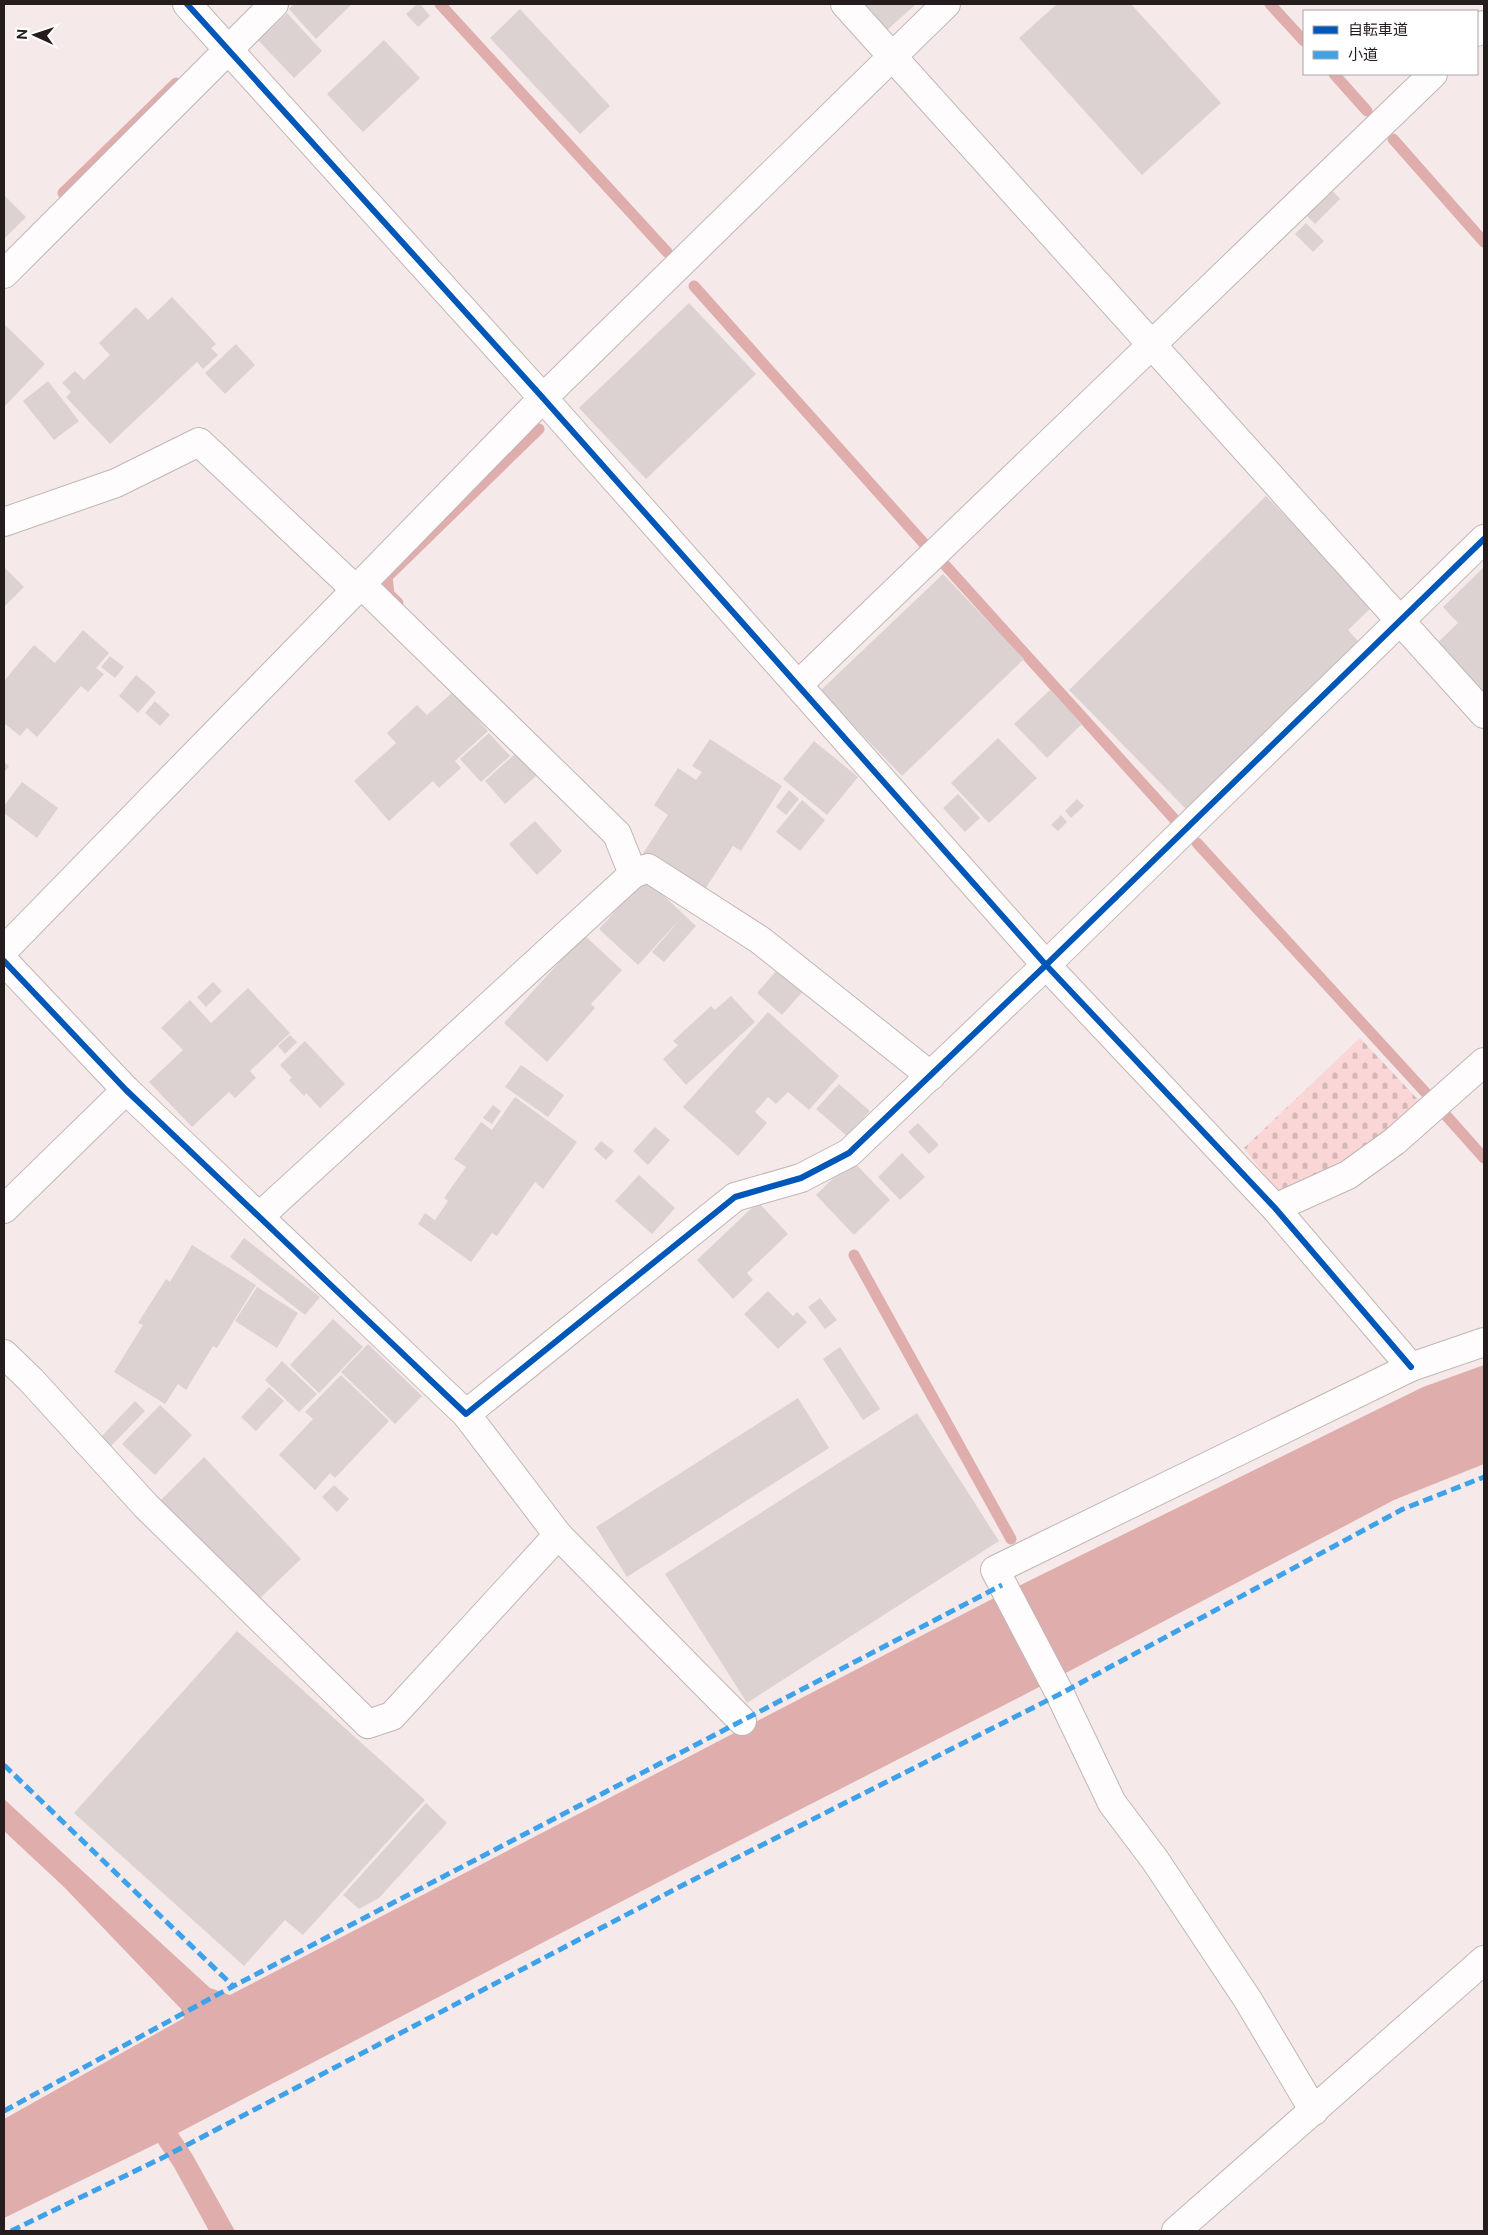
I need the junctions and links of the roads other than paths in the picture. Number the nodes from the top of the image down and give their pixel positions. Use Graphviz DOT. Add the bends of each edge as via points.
graph roads {
  1 [pos="187,4"];
  2 [pos="274,4"];
  3 [pos="845,4"];
  4 [pos="946,4"];
  5 [pos="228,50"];
  6 [pos="892,56"];
  7 [pos="1432,75"];
  8 [pos="4,274"];
  9 [pos="1151,345"];
  10 [pos="543,398"];
  11 [pos="4,522"];
  12 [pos="1484,539"];
  13 [pos="358,587"];
  14 [pos="1400,622"];
  15 [pos="798,685"];
  16 [pos="1484,714"];
  17 [pos="633,874"];
  18 [pos="4,950"];
  19 [pos="4,961"];
  20 [pos="1046,964"];
  21 [pos="1484,1062"];
  22 [pos="930,1076"];
  23 [pos="126,1090"];
  24 [pos="1275,1208"];
  25 [pos="4,1209"];
  26 [pos="260,1216"];
  27 [pos="1484,1342"];
  28 [pos="4,1354"];
  29 [pos="1411,1367"];
  30 [pos="466,1414"];
  31 [pos="558,1535"];
  32 [pos="742,1721"];
  33 [pos="1484,1960"];
  34 [pos="1314,2111"];
  35 [pos="1176,2231"];
  1 -- 5 [label="street"];
  2 -- 5 [label="street"];
  3 -- 6 [label="street"];
  4 -- 6 [label="street"];
  5 -- 8 [label="street"];
  5 -- 10 [label="street"];
  6 -- 9 [label="street"];
  6 -- 10 [label="street"];
  7 -- 9 [label="street"];
  9 -- 14 [label="street"];
  9 -- 15 [label="street"];
  10 -- 13 [label="street"];
  10 -- 15 [label="street"];
  11 -- 13 [label="street" via="116,483 199,442"];
  12 -- 14 [label="street"];
  13 -- 17 [label="street" via="617,834"];
  13 -- 18 [label="street"];
  14 -- 16 [label="street"];
  14 -- 20 [label="street"];
  15 -- 20 [label="street"];
  17 -- 22 [label="street" via="648,868 760,940"];
  17 -- 26 [label="street"];
  19 -- 23 [label="street"];
  20 -- 22 [label="street"];
  20 -- 24 [label="street"];
  21 -- 24 [label="street" via="1395,1141 1348,1175"];
  22 -- 30 [label="street" via="849,1153 801,1178 736,1197"];
  23 -- 25 [label="street"];
  23 -- 26 [label="street"];
  24 -- 29 [label="street"];
  26 -- 30 [label="street"];
  27 -- 29 [label="street"];
  28 -- 31 [label="street" via="146,1506 368,1724 392,1716"];
  29 -- 34 [label="street" via="995,1570 1112,1803 1155,1860 1242,1992"];
  30 -- 31 [label="street"];
  31 -- 32 [label="street"];
  33 -- 34 [label="street"];
  34 -- 35 [label="street"];
}
